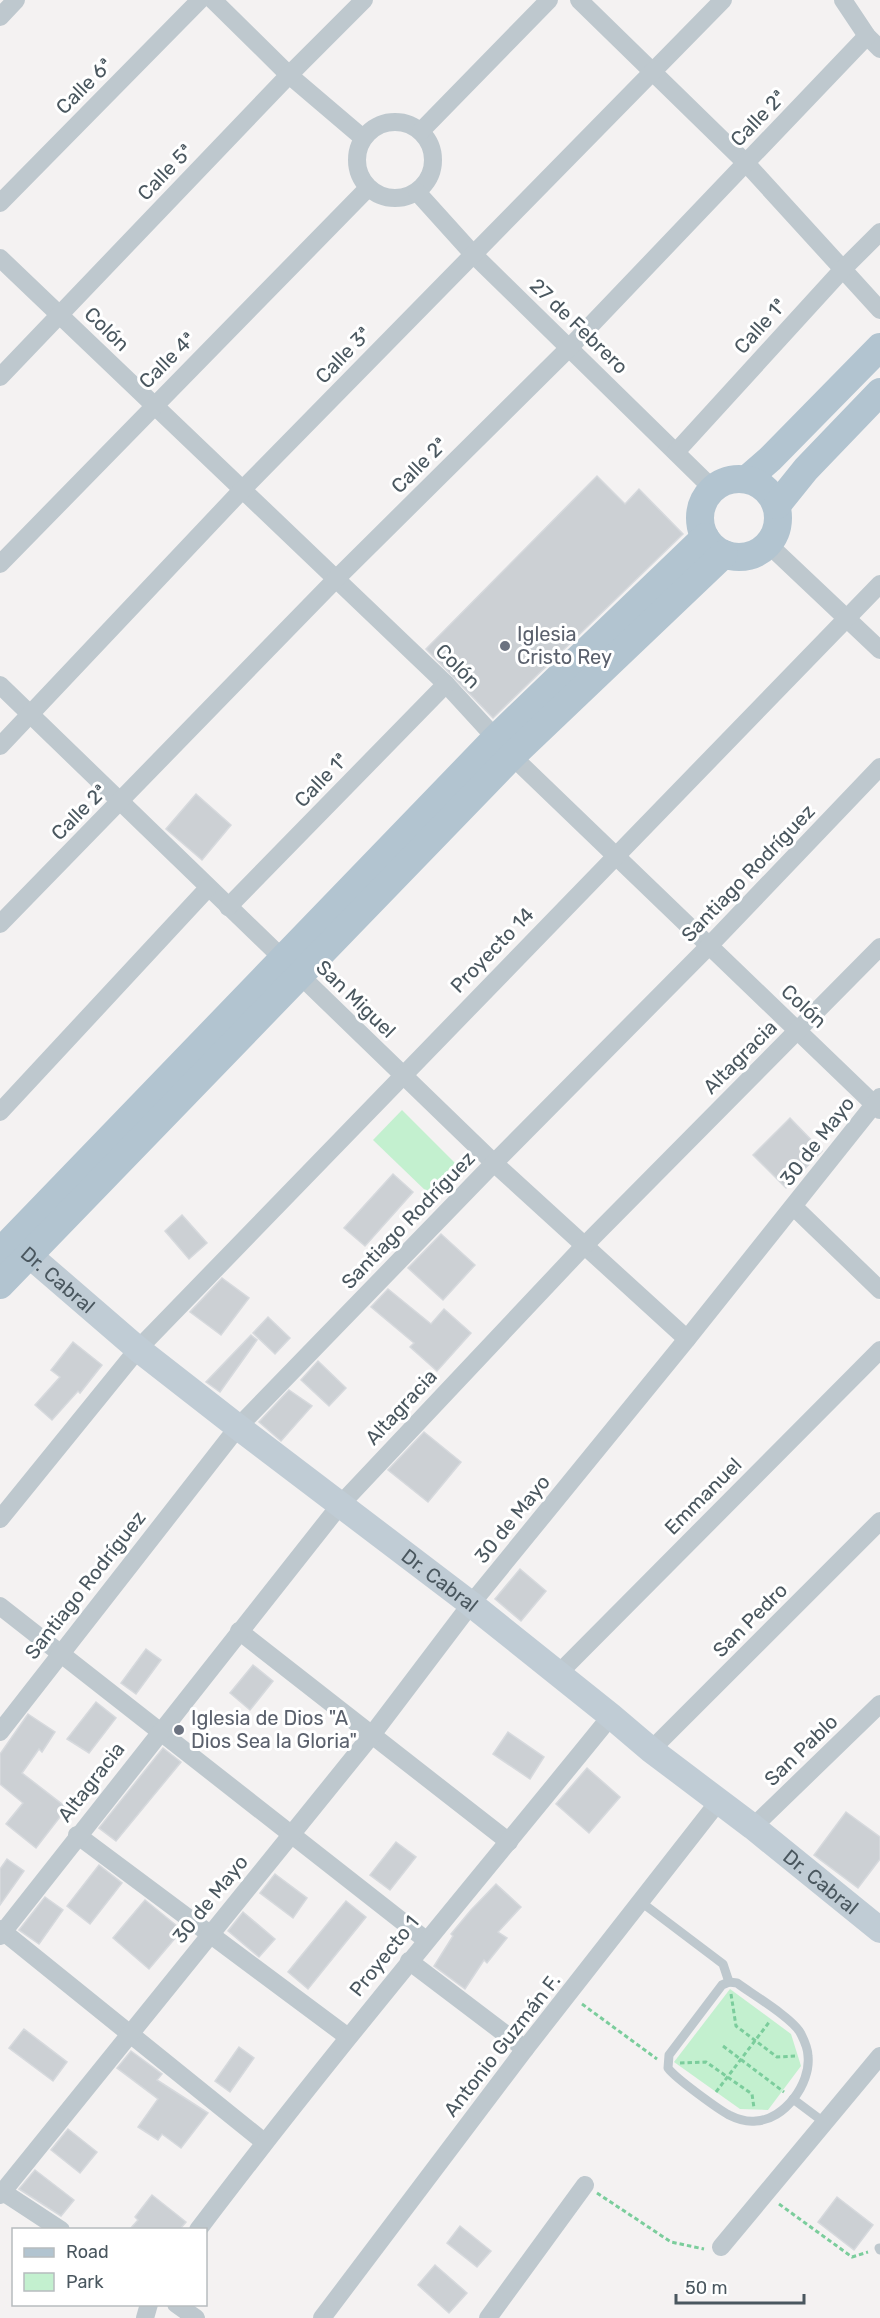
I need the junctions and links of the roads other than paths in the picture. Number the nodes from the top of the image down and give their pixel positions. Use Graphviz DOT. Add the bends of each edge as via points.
graph roads {
  1 [pos="16,0"];
  2 [pos="200,0"];
  3 [pos="213,0"];
  4 [pos="364,0"];
  5 [pos="549,0"];
  6 [pos="579,0"];
  7 [pos="723,0"];
  8 [pos="843,0"];
  9 [pos="0,17"];
  10 [pos="867,36"];
  11 [pos="880,49"];
  12 [pos="652,71"];
  13 [pos="289,75"];
  14 [pos="422,131"];
  15 [pos="363,138"];
  16 [pos="746,163"];
  17 [pos="368,188"];
  18 [pos="417,192"];
  19 [pos="0,203"];
  20 [pos="880,232"];
  21 [pos="473,254"];
  22 [pos="0,258"];
  23 [pos="843,269"];
  24 [pos="880,310"];
  25 [pos="60,315"];
  26 [pos="880,347"];
  27 [pos="569,348"];
  28 [pos="0,377"];
  29 [pos="880,392"];
  30 [pos="153,405"];
  31 [pos="676,452"];
  32 [pos="747,479"];
  33 [pos="713,489"];
  34 [pos="242,490"];
  35 [pos="777,505"];
  36 [pos="768,544"];
  37 [pos="715,546"];
  38 [pos="0,564"];
  39 [pos="336,579"];
  40 [pos="880,584"];
  41 [pos="847,618"];
  42 [pos="880,650"];
  43 [pos="446,684"];
  44 [pos="0,685"];
  45 [pos="31,714"];
  46 [pos="0,746"];
  47 [pos="504,747"];
  48 [pos="880,767"];
  49 [pos="120,803"];
  50 [pos="615,856"];
  51 [pos="208,888"];
  52 [pos="228,907"];
  53 [pos="0,924"];
  54 [pos="708,947"];
  55 [pos="880,948"];
  56 [pos="291,967"];
  57 [pos="798,1031"];
  58 [pos="402,1075"];
  59 [pos="878,1104"];
  60 [pos="0,1112"];
  61 [pos="494,1163"];
  62 [pos="794,1207"];
  63 [pos="10,1244"];
  64 [pos="584,1246"];
  65 [pos="0,1285"];
  66 [pos="880,1290"];
  67 [pos="687,1339"];
  68 [pos="138,1348"];
  69 [pos="880,1350"];
  70 [pos="238,1427"];
  71 [pos="340,1505"];
  72 [pos="0,1519"];
  73 [pos="880,1521"];
  74 [pos="471,1604"];
  75 [pos="0,1606"];
  76 [pos="239,1631"];
  77 [pos="60,1653"];
  78 [pos="558,1674"];
  79 [pos="880,1704"];
  80 [pos="611,1716"];
  81 [pos="160,1731"];
  82 [pos="0,1732"];
  83 [pos="371,1736"];
  84 [pos="651,1750"];
  85 [pos="719,1801"];
  86 [pos="753,1827"];
  87 [pos="292,1834"];
  88 [pos="78,1835"];
  89 [pos="508,1842"];
  90 [pos="641,1902"];
  91 [pos="880,1930"];
  92 [pos="1,1932"];
  93 [pos="210,1934"];
  94 [pos="426,1940"];
  95 [pos="409,1962"];
  96 [pos="729,1982"];
  97 [pos="130,2035"];
  98 [pos="348,2037"];
  99 [pos="525,2049"];
  100 [pos="880,2056"];
  101 [pos="793,2099"];
  102 [pos="825,2123"];
  103 [pos="264,2142"];
  104 [pos="585,2185"];
  105 [pos="1,2192"];
  106 [pos="59,2228"];
  107 [pos="199,2228"];
  108 [pos="721,2247"];
  109 [pos="179,2306"];
  110 [pos="196,2318"];
  111 [pos="322,2318"];
  112 [pos="488,2318"];
  1 -- 9 [label="street"];
  2 -- 19 [label="street, Calle 6ª"];
  3 -- 13 [label="street"];
  4 -- 13 [label="street, Calle 5ª"];
  5 -- 14 [label="street"];
  6 -- 12 [label="street"];
  7 -- 12 [label="street, Calle 3ª"];
  8 -- 10 [label="street"];
  10 -- 11 [label="street"];
  10 -- 16 [label="street, Calle 2ª"];
  12 -- 16 [label="street"];
  12 -- 21 [label="street, Calle 3ª"];
  13 -- 15 [label="street"];
  13 -- 25 [label="street, Calle 5ª"];
  14 -- 15 [label="street" via="407,123 391,121 375,126"];
  14 -- 18 [label="street" via="431,145 434,162 429,179"];
  15 -- 17 [label="street" via="356,164"];
  16 -- 23 [label="street"];
  16 -- 27 [label="street, Calle 2ª"];
  17 -- 18 [label="street" via="392,199"];
  17 -- 30 [label="street, Calle 4ª"];
  18 -- 21 [label="street, 27 de Febrero"];
  20 -- 23 [label="street, Calle 1ª"];
  21 -- 27 [label="street, 27 de Febrero"];
  21 -- 34 [label="street, Calle 3ª"];
  22 -- 25 [label="street, Colón"];
  23 -- 24 [label="street"];
  23 -- 31 [label="street, Calle 1ª"];
  25 -- 28 [label="street, Calle 5ª"];
  25 -- 30 [label="street, Colón"];
  26 -- 32 [label="main road"];
  27 -- 31 [label="street, 27 de Febrero"];
  27 -- 39 [label="street, Calle 2ª"];
  29 -- 35 [label="main road"];
  30 -- 34 [label="street, Colón"];
  30 -- 38 [label="street, Calle 4ª"];
  31 -- 33 [label="street, 27 de Febrero"];
  32 -- 33 [label="main road" via="729,480"];
  32 -- 35 [label="main road" via="760,484"];
  33 -- 37 [label="main road" via="703,503 700,520"];
  34 -- 39 [label="street, Colón"];
  34 -- 45 [label="street, Calle 3ª"];
  35 -- 36 [label="main road" via="778,526"];
  36 -- 37 [label="main road" via="755,554 740,557"];
  36 -- 41 [label="street"];
  37 -- 47 [label="main road"];
  39 -- 43 [label="street, Colón"];
  39 -- 49 [label="street, Calle 2ª"];
  40 -- 41 [label="street, Proyecto 14"];
  41 -- 42 [label="street"];
  41 -- 50 [label="street, Proyecto 14"];
  43 -- 47 [label="street, Colón"];
  43 -- 52 [label="street, Calle 1ª"];
  44 -- 45 [label="street, San Miguel"];
  45 -- 46 [label="street, Calle 3ª"];
  45 -- 49 [label="street, San Miguel"];
  47 -- 50 [label="street, Colón"];
  47 -- 56 [label="main road"];
  48 -- 54 [label="street, Santiago Rodríguez"];
  49 -- 51 [label="street, San Miguel"];
  49 -- 53 [label="street, Calle 2ª"];
  50 -- 54 [label="street, Colón"];
  50 -- 58 [label="street, Proyecto 14"];
  51 -- 52 [label="street, San Miguel"];
  51 -- 60 [label="street"];
  52 -- 56 [label="street, San Miguel"];
  54 -- 57 [label="street, Colón"];
  54 -- 61 [label="street, Santiago Rodríguez"];
  55 -- 57 [label="street, Altagracia"];
  56 -- 58 [label="street, San Miguel"];
  56 -- 63 [label="main road"];
  57 -- 59 [label="street, Colón"];
  57 -- 64 [label="street, Altagracia"];
  58 -- 61 [label="street, San Miguel"];
  58 -- 68 [label="street, Proyecto 14"];
  59 -- 62 [label="street, 30 de Mayo"];
  61 -- 64 [label="street, San Miguel"];
  61 -- 70 [label="street, Santiago Rodríguez"];
  62 -- 66 [label="street"];
  62 -- 67 [label="street, 30 de Mayo"];
  63 -- 65 [label="main road"];
  63 -- 68 [label="street, Dr. Cabral"];
  64 -- 67 [label="street, San Miguel"];
  64 -- 71 [label="street, Altagracia"];
  67 -- 74 [label="street, 30 de Mayo"];
  68 -- 70 [label="street, Dr. Cabral"];
  68 -- 72 [label="street, Proyecto 14"];
  69 -- 78 [label="street, Emmanuel"];
  70 -- 71 [label="street, Dr. Cabral"];
  70 -- 77 [label="street, Santiago Rodríguez"];
  71 -- 74 [label="street, Dr. Cabral"];
  71 -- 76 [label="street, Altagracia"];
  73 -- 84 [label="street, San Pedro"];
  74 -- 78 [label="street, Dr. Cabral"];
  74 -- 83 [label="street, 30 de Mayo"];
  75 -- 77 [label="street"];
  76 -- 81 [label="street, Altagracia"];
  76 -- 83 [label="street"];
  77 -- 81 [label="street"];
  77 -- 82 [label="street, Santiago Rodríguez"];
  78 -- 80 [label="street, Dr. Cabral"];
  79 -- 86 [label="street, San Pablo"];
  80 -- 84 [label="street, Dr. Cabral"];
  80 -- 89 [label="street, Proyecto 1"];
  81 -- 87 [label="street"];
  81 -- 88 [label="street, Altagracia"];
  83 -- 87 [label="street, 30 de Mayo"];
  83 -- 89 [label="street"];
  84 -- 85 [label="street, Dr. Cabral"];
  85 -- 86 [label="street, Dr. Cabral"];
  85 -- 90 [label="street, Antonio Guzmán F."];
  86 -- 91 [label="street, Dr. Cabral"];
  87 -- 93 [label="street, 30 de Mayo"];
  87 -- 94 [label="street"];
  88 -- 92 [label="street, Altagracia"];
  88 -- 93 [label="street"];
  89 -- 94 [label="street, Proyecto 1"];
  90 -- 96 [label="lane" via="723,1964"];
  90 -- 99 [label="street, Antonio Guzmán F."];
  92 -- 97 [label="street"];
  93 -- 97 [label="street, 30 de Mayo"];
  93 -- 98 [label="street"];
  94 -- 95 [label="street, Proyecto 1"];
  95 -- 98 [label="street, Proyecto 1"];
  95 -- 99 [label="street"];
  96 -- 101 [label="lane" via="737,1983 801,2033 808,2056 807,2072"];
  96 -- 101 [label="lane" via="722,1985 669,2055 671,2072 730,2116 755,2121 771,2119"];
  97 -- 103 [label="street"];
  97 -- 105 [label="street, 30 de Mayo"];
  98 -- 103 [label="street, Proyecto 1"];
  99 -- 111 [label="street, Antonio Guzmán F."];
  100 -- 102 [label="street"];
  101 -- 102 [label="lane"];
  102 -- 108 [label="street"];
  103 -- 107 [label="street, Proyecto 1"];
  104 -- 112 [label="street"];
  105 -- 106 [label="street"];
  109 -- 110 [label="street"];
}
